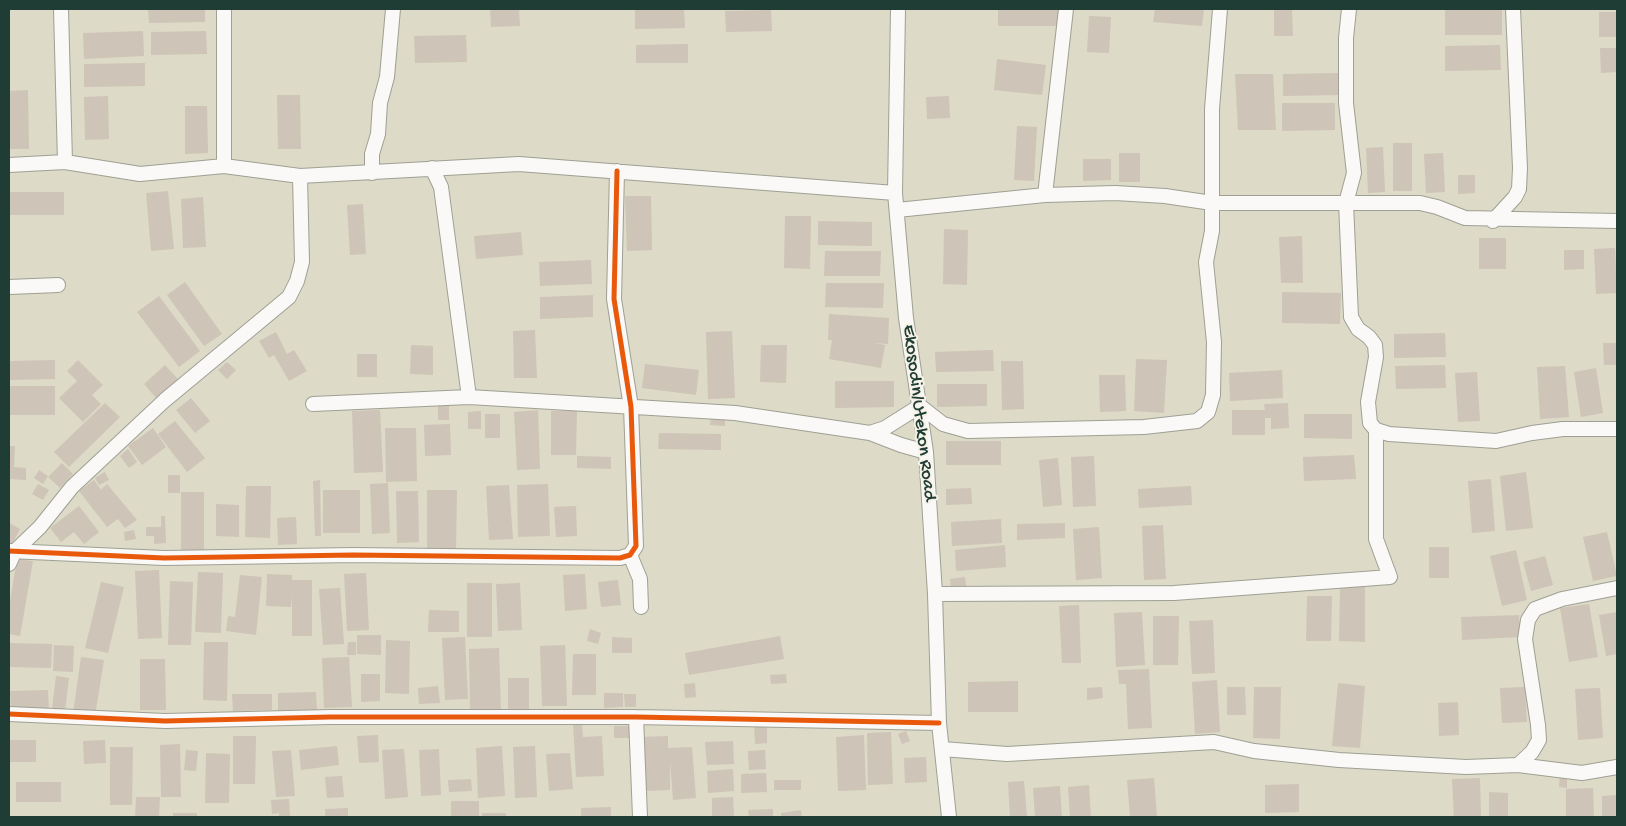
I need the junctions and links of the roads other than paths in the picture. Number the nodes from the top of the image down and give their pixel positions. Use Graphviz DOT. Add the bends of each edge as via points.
graph roads {
  1 [pos="60,9"];
  2 [pos="224,9"];
  3 [pos="393,9"];
  4 [pos="898,9"];
  5 [pos="1066,9"];
  6 [pos="1220,9"];
  7 [pos="1349,9"];
  8 [pos="1513,9"];
  9 [pos="64,162"];
  10 [pos="9,165"];
  11 [pos="224,166"];
  12 [pos="432,168"];
  13 [pos="617,171"];
  14 [pos="372,173"];
  15 [pos="300,176"];
  16 [pos="896,193"];
  17 [pos="1045,195"];
  18 [pos="1212,203"];
  19 [pos="1346,203"];
  20 [pos="897,210"];
  21 [pos="1493,220"];
  22 [pos="1617,221"];
  23 [pos="58,285"];
  24 [pos="9,287"];
  25 [pos="468,397"];
  26 [pos="313,404"];
  27 [pos="920,406"];
  28 [pos="631,407"];
  29 [pos="1617,429"];
  30 [pos="1376,430"];
  31 [pos="870,433"];
  32 [pos="926,452"];
  33 [pos="12,551"];
  34 [pos="630,555"];
  35 [pos="9,564"];
  36 [pos="1617,588"];
  37 [pos="935,594"];
  38 [pos="641,607"];
  39 [pos="9,714"];
  40 [pos="636,717"];
  41 [pos="940,723"];
  42 [pos="942,749"];
  43 [pos="1532,752"];
  44 [pos="1518,765"];
  45 [pos="1617,768"];
  46 [pos="1550,769"];
  47 [pos="640,817"];
  48 [pos="949,817"];
  1 -- 9 [label="street"];
  2 -- 11 [label="street"];
  3 -- 14 [label="street" via="387,76 372,154"];
  4 -- 16 [label="street, Ekosodin/Utekon Road"];
  5 -- 17 [label="street"];
  6 -- 18 [label="street" via="1212,109"];
  7 -- 19 [label="street" via="1346,103 1354,173"];
  8 -- 21 [label="street" via="1519,189"];
  9 -- 10 [label="street"];
  9 -- 11 [label="street" via="140,174"];
  11 -- 15 [label="street"];
  12 -- 13 [label="street" via="518,164"];
  12 -- 14 [label="street"];
  12 -- 25 [label="street" via="441,186"];
  13 -- 16 [label="street"];
  13 -- 28 [label="street" via="614,299"];
  14 -- 15 [label="street"];
  15 -- 33 [label="street" via="302,262 289,297 165,400 72,487 40,527"];
  16 -- 20 [label="street, Ekosodin/Utekon Road"];
  17 -- 18 [label="street" via="1115,193"];
  17 -- 20 [label="street"];
  18 -- 19 [label="street"];
  18 -- 27 [label="street" via="1212,231 1206,262 1214,342 1213,395 1208,412 1197,422 1144,427 968,431 943,424"];
  19 -- 21 [label="street" via="1420,203 1465,218"];
  19 -- 30 [label="street" via="1351,317 1375,345 1376,351 1368,402 1370,423"];
  20 -- 27 [label="street, Ekosodin/Utekon Road" via="906,318"];
  21 -- 22 [label="street"];
  23 -- 24 [label="street"];
  25 -- 26 [label="street"];
  25 -- 28 [label="street"];
  27 -- 31 [label="street" via="885,428"];
  27 -- 32 [label="street, Ekosodin/Utekon Road"];
  28 -- 31 [label="street" via="735,413"];
  28 -- 34 [label="street" via="636,546"];
  29 -- 30 [label="street" via="1563,429 1496,441 1432,439"];
  30 -- 37 [label="street" via="1376,539 1390,578 1174,593"];
  31 -- 32 [label="street"];
  32 -- 37 [label="street, Ekosodin/Utekon Road"];
  33 -- 34 [label="street" via="164,558 353,555 620,558"];
  33 -- 35 [label="street"];
  34 -- 38 [label="street" via="640,579"];
  36 -- 43 [label="street" via="1562,599 1535,609 1528,620 1525,638 1539,740"];
  37 -- 41 [label="street, Ekosodin/Utekon Road"];
  39 -- 40 [label="street" via="165,721 330,716"];
  40 -- 41 [label="street"];
  40 -- 47 [label="street"];
  41 -- 42 [label="street, Ekosodin/Utekon Road"];
  42 -- 44 [label="street" via="1007,754 1214,742 1254,751 1339,760 1466,767"];
  42 -- 48 [label="street, Ekosodin/Utekon Road"];
  43 -- 44 [label="street"];
  43 -- 46 [label="street"];
  44 -- 46 [label="street"];
  45 -- 46 [label="street" via="1582,773"];
}
